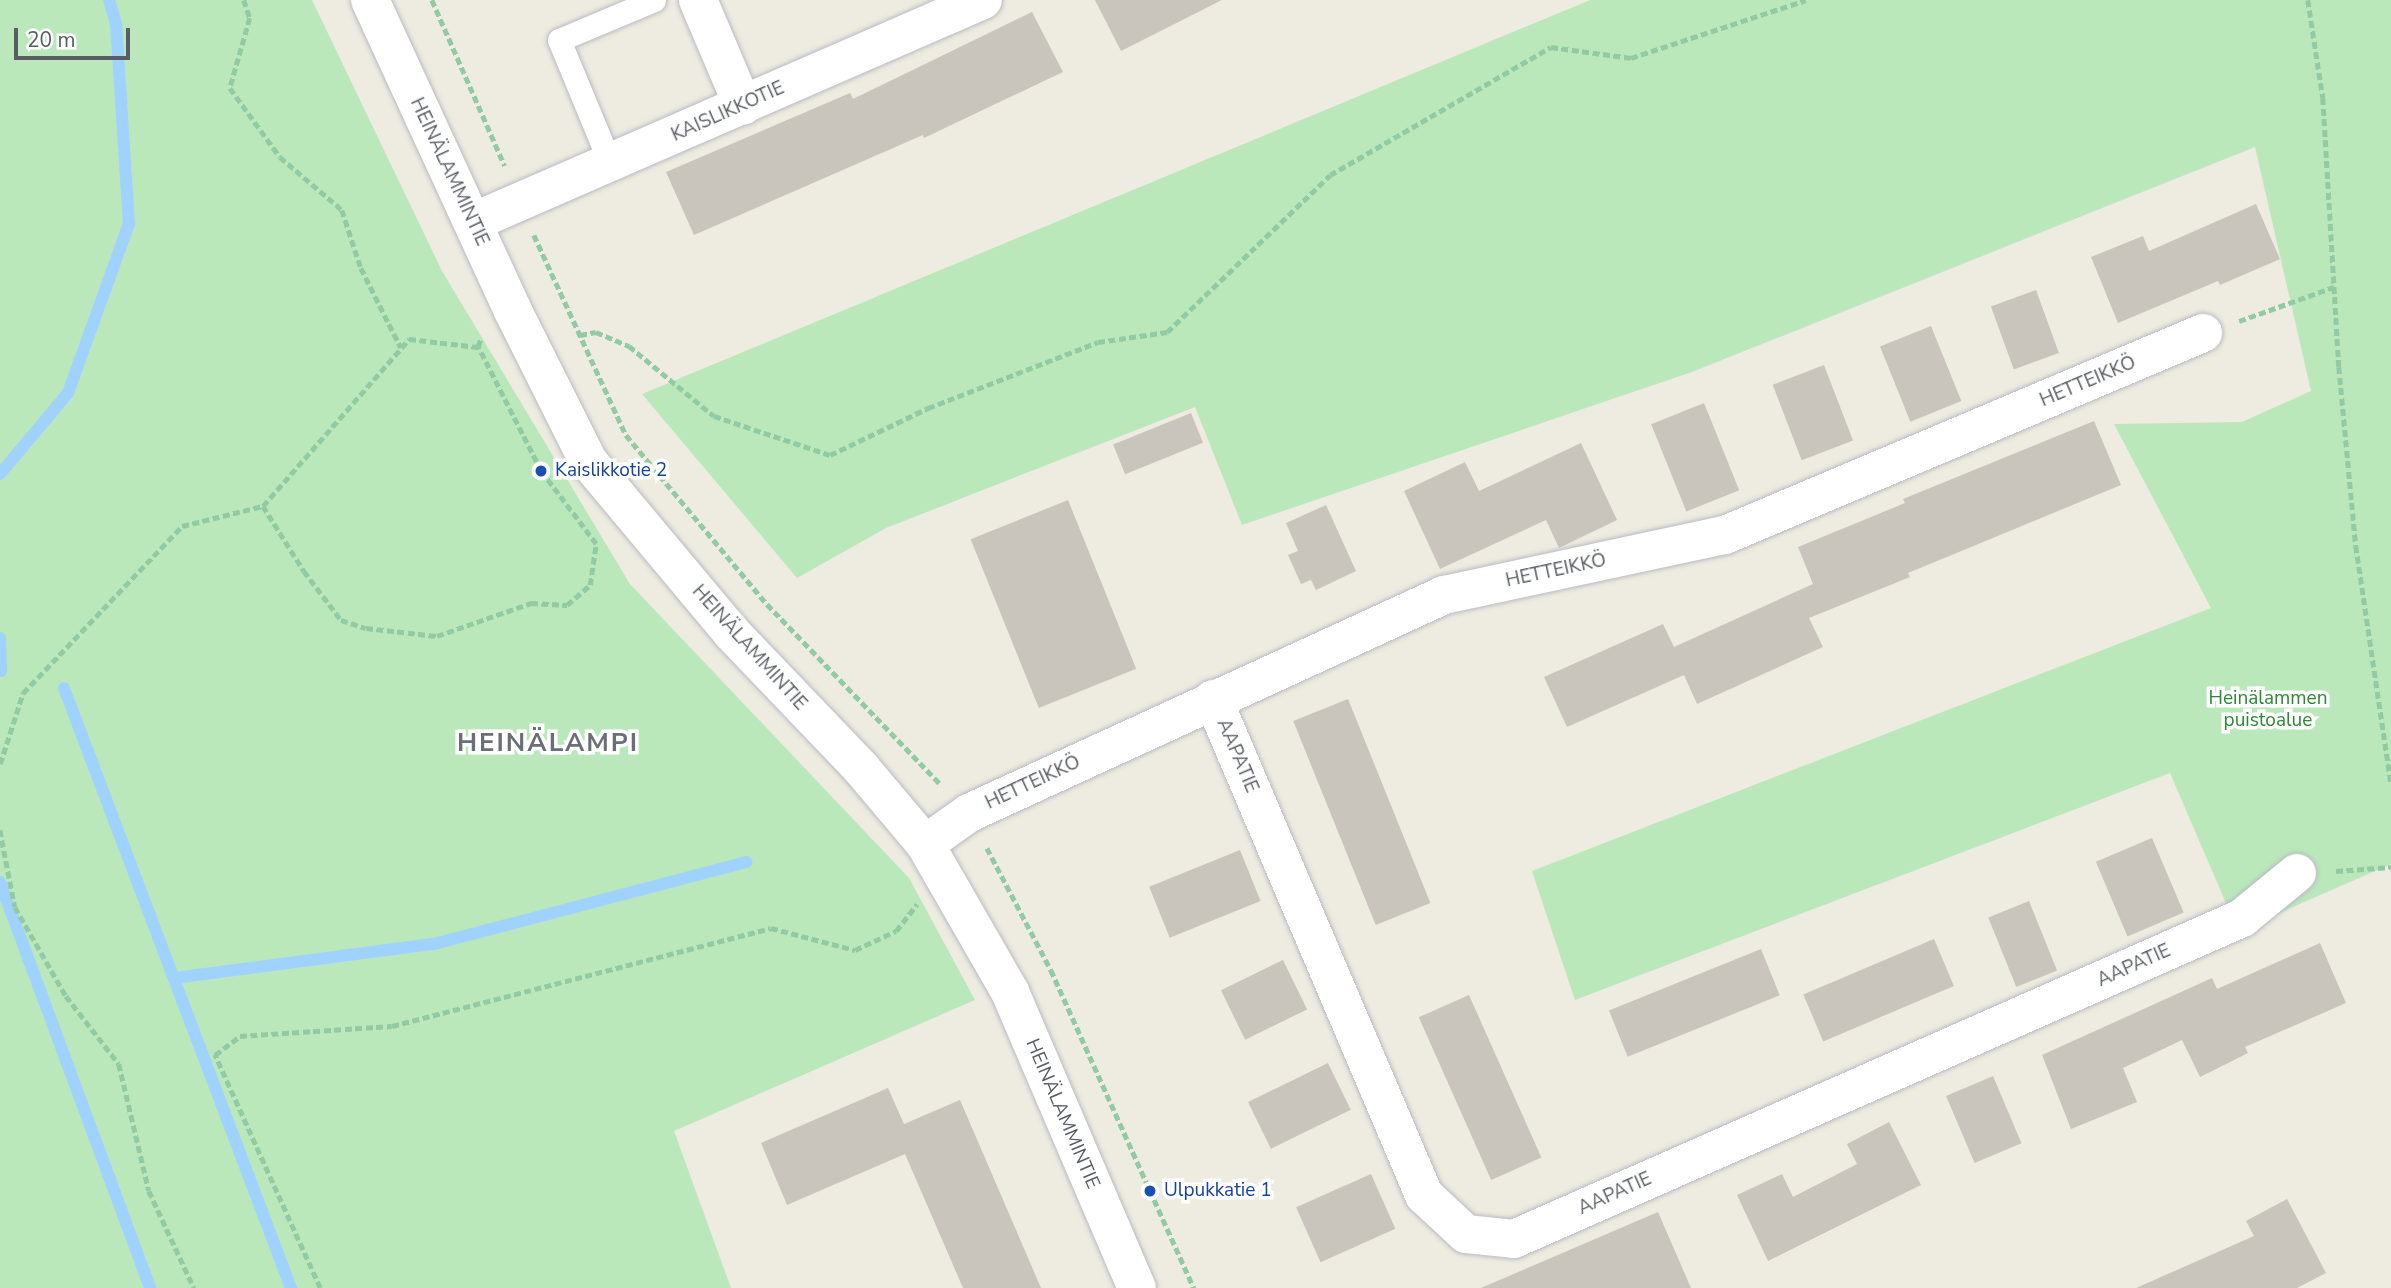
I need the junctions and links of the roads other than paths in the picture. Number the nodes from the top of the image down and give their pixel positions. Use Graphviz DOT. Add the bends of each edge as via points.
graph roads {
  1 [pos="370,0"];
  2 [pos="654,0"];
  3 [pos="698,0"];
  4 [pos="983,0"];
  5 [pos="743,106"];
  6 [pos="610,163"];
  7 [pos="472,222"];
  8 [pos="2203,334"];
  9 [pos="1213,699"];
  10 [pos="933,858"];
  11 [pos="2297,873"];
  12 [pos="1138,1288"];
  1 -- 7 [label="street, HEINÄLAMMINTIE"];
  2 -- 6 [label="lane" via="559,40"];
  3 -- 5 [label="street"];
  4 -- 5 [label="street, KAISLIKKOTIE"];
  5 -- 6 [label="street, KAISLIKKOTIE"];
  6 -- 7 [label="street, KAISLIKKOTIE"];
  7 -- 10 [label="street, HEINÄLAMMINTIE" via="588,461 732,633 861,768"];
  8 -- 9 [label="street, HETTEIKKÖ" via="1725,535 1444,595"];
  9 -- 10 [label="street, HETTEIKKÖ" via="969,813"];
  9 -- 11 [label="street, AAPATIE" via="1424,1195 1466,1234 1514,1239 2242,918"];
  10 -- 12 [label="street, HEINÄLAMMINTIE" via="1010,992"];
}
